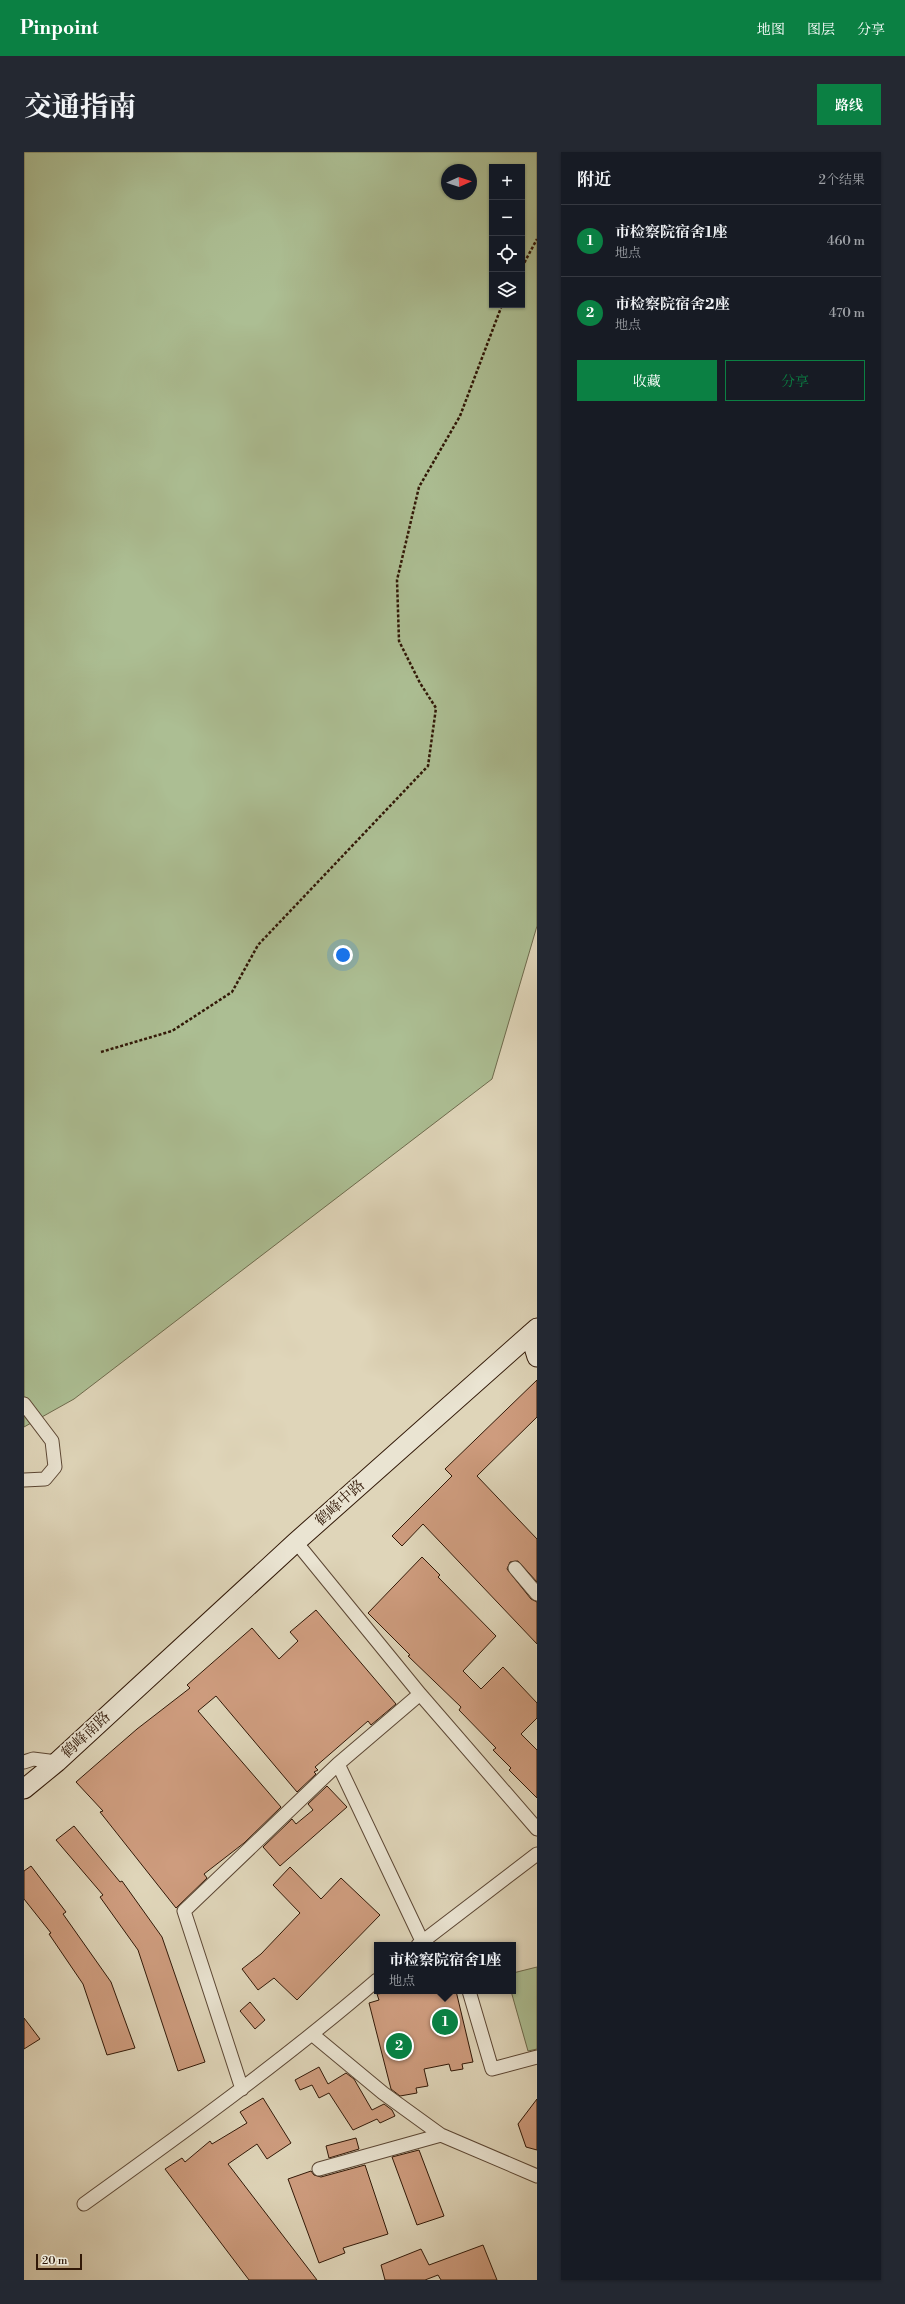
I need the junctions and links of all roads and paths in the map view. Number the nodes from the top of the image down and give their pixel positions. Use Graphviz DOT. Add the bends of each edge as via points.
graph roads {
  1 [pos="537,239"];
  2 [pos="525,261"];
  3 [pos="501,308"];
  4 [pos="101,1052"];
  5 [pos="533,1331"];
  6 [pos="537,1357"];
  7 [pos="24,1404"];
  8 [pos="24,1480"];
  9 [pos="296,1542"];
  10 [pos="515,1568"];
  11 [pos="537,1594"];
  12 [pos="146,1680"];
  13 [pos="420,1694"];
  14 [pos="24,1762"];
  15 [pos="57,1762"];
  16 [pos="338,1764"];
  17 [pos="24,1789"];
  18 [pos="537,1829"];
  19 [pos="537,1854"];
  20 [pos="420,1942"];
  21 [pos="421,1942"];
  22 [pos="374,1983"];
  23 [pos="470,1994"];
  24 [pos="313,2035"];
  25 [pos="537,2057"];
  26 [pos="242,2089"];
  27 [pos="442,2135"];
  28 [pos="319,2169"];
  29 [pos="537,2176"];
  30 [pos="84,2204"];
  1 -- 2 [label="path"];
  3 -- 4 [label="path" via="460,416 418,487 397,580 399,641 436,708 428,766 258,945 232,992 172,1031"];
  5 -- 6 [label="street"];
  5 -- 9 [label="street, 鹤峰中路"];
  7 -- 8 [label="street" via="52,1441 55,1467 45,1479"];
  9 -- 12 [label="street, 鹤峰中路"];
  9 -- 13 [label="street"];
  10 -- 11 [label="street"];
  12 -- 15 [label="street, 鹤峰南路"];
  13 -- 16 [label="street"];
  13 -- 18 [label="street"];
  14 -- 15 [label="street" via="33,1759"];
  15 -- 17 [label="street, 鹤峰南路"];
  16 -- 20 [label="street"];
  16 -- 26 [label="street" via="184,1911"];
  19 -- 21 [label="street"];
  22 -- 24 [label="street"];
  23 -- 25 [label="street" via="492,2069"];
  24 -- 26 [label="street"];
  24 -- 27 [label="street" via="383,2093"];
  26 -- 30 [label="street"];
  27 -- 28 [label="street"];
  27 -- 29 [label="street"];
}
